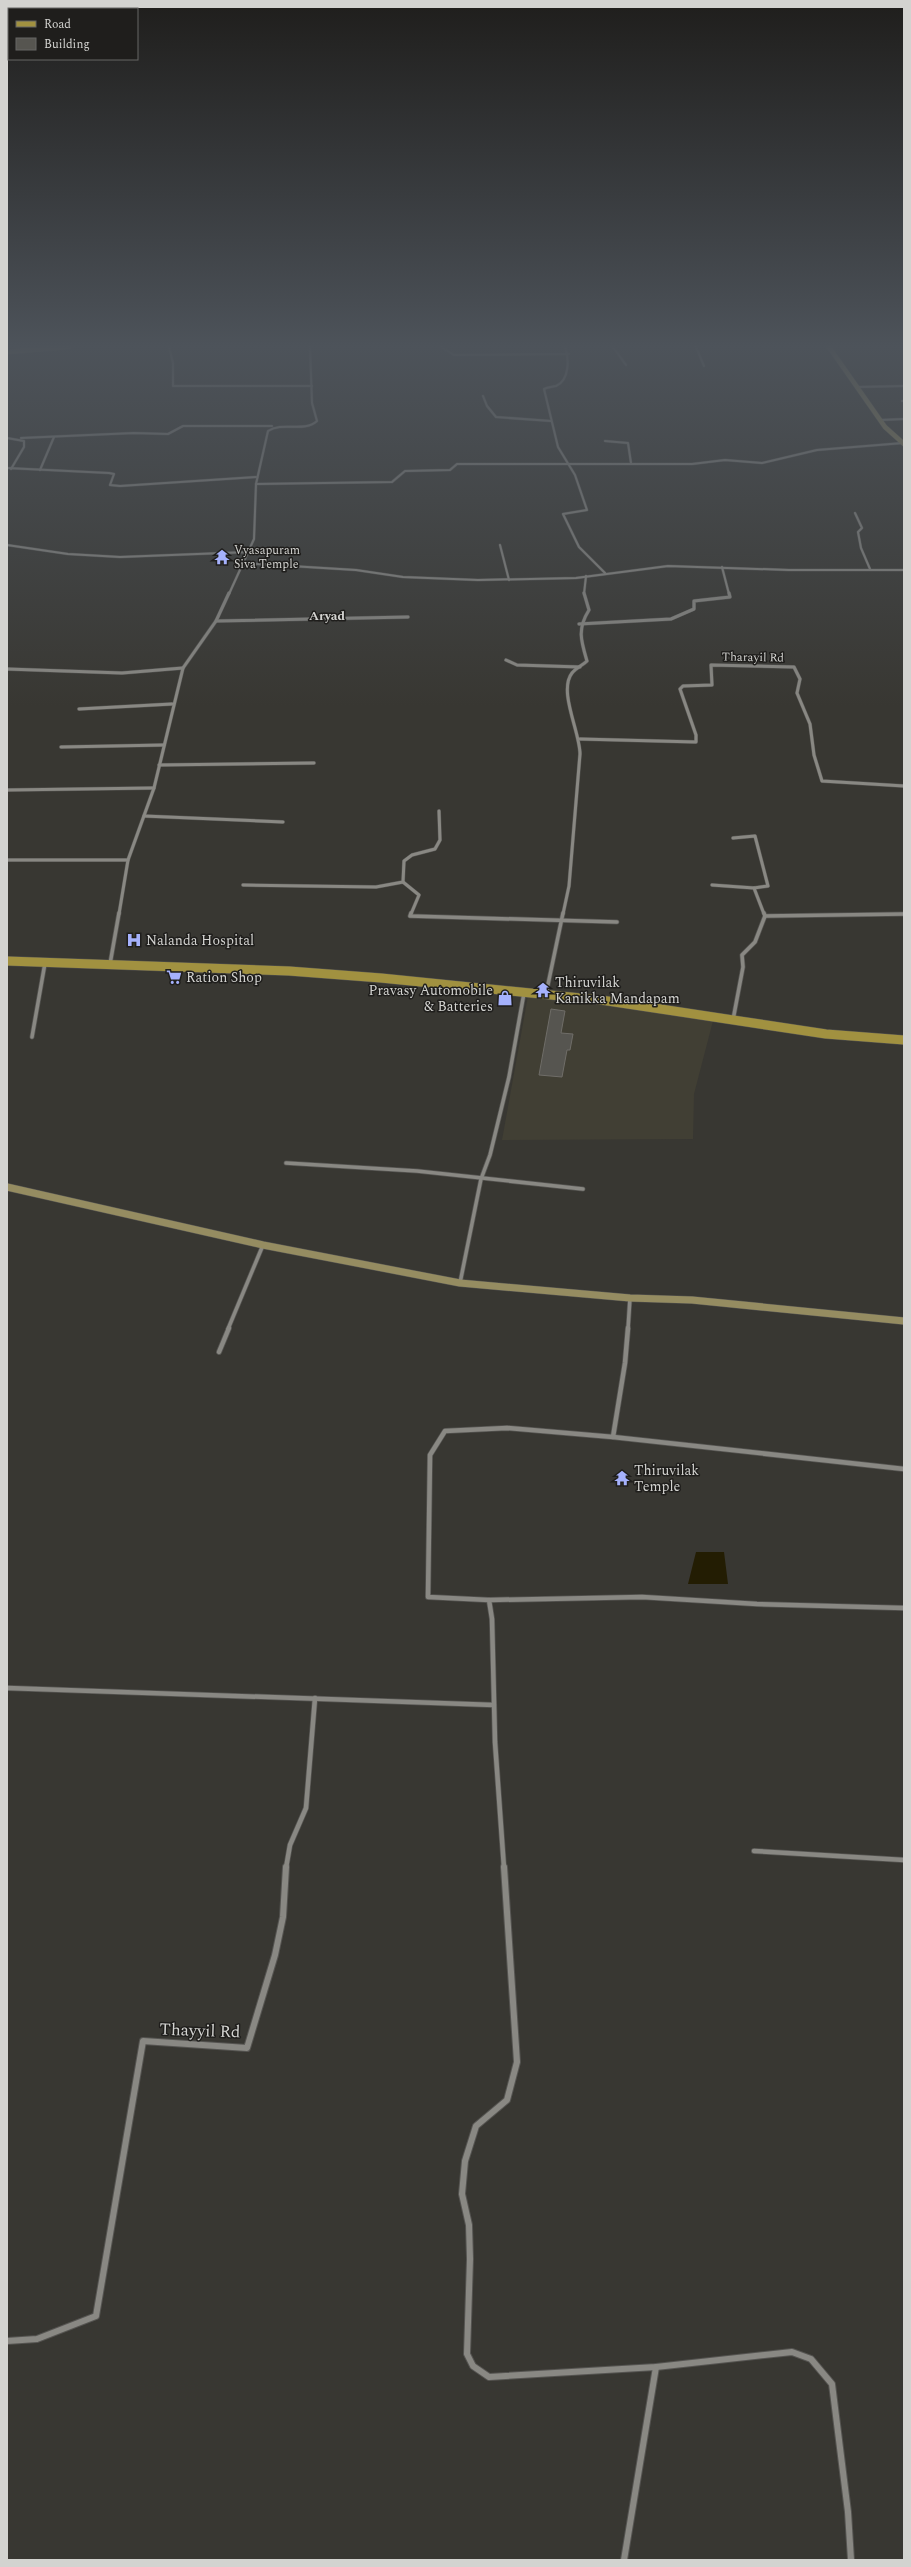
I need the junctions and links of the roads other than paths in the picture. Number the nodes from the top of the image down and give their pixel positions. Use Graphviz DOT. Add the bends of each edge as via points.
graph roads {
  1 [pos="42,467"];
  2 [pos="259,467"];
  3 [pos="454,467"];
  4 [pos="571,467"];
  5 [pos="7,468"];
  6 [pos="11,468"];
  7 [pos="40,470"];
  8 [pos="256,477"];
  9 [pos="256,484"];
  10 [pos="855,513"];
  11 [pos="7,545"];
  12 [pos="500,545"];
  13 [pos="249,552"];
  14 [pos="242,563"];
  15 [pos="722,567"];
  16 [pos="870,569"];
  17 [pos="904,570"];
  18 [pos="605,574"];
  19 [pos="586,576"];
  20 [pos="509,580"];
  21 [pos="408,617"];
  22 [pos="216,621"];
  23 [pos="579,624"];
  24 [pos="506,660"];
  25 [pos="580,667"];
  26 [pos="183,668"];
  27 [pos="7,670"];
  28 [pos="172,704"];
  29 [pos="79,709"];
  30 [pos="580,739"];
  31 [pos="164,745"];
  32 [pos="61,747"];
  33 [pos="314,763"];
  34 [pos="159,764"];
  35 [pos="904,786"];
  36 [pos="154,788"];
  37 [pos="7,790"];
  38 [pos="439,811"];
  39 [pos="144,816"];
  40 [pos="283,822"];
  41 [pos="733,838"];
  42 [pos="7,860"];
  43 [pos="128,860"];
  44 [pos="403,882"];
  45 [pos="243,885"];
  46 [pos="712,885"];
  47 [pos="754,888"];
  48 [pos="904,914"];
  49 [pos="765,916"];
  50 [pos="560,921"];
  51 [pos="617,922"];
  52 [pos="7,961"];
  53 [pos="45,962"];
  54 [pos="110,964"];
  55 [pos="524,992"];
  56 [pos="546,994"];
  57 [pos="733,1020"];
  58 [pos="32,1037"];
  59 [pos="904,1040"];
  60 [pos="286,1163"];
  61 [pos="481,1178"];
  62 [pos="7,1187"];
  63 [pos="583,1188"];
  64 [pos="262,1246"];
  65 [pos="460,1283"];
  66 [pos="630,1298"];
  67 [pos="904,1321"];
  68 [pos="219,1352"];
  69 [pos="613,1437"];
  70 [pos="904,1469"];
  71 [pos="489,1600"];
  72 [pos="904,1608"];
  73 [pos="7,1688"];
  74 [pos="315,1698"];
  75 [pos="494,1705"];
  76 [pos="754,1851"];
  77 [pos="904,1860"];
  78 [pos="7,2341"];
  79 [pos="656,2367"];
  80 [pos="624,2560"];
  81 [pos="851,2560"];
  1 -- 7 [label="street"];
  2 -- 8 [label="street"];
  3 -- 9 [label="street" via="450,470 405,471 392,482"];
  4 -- 18 [label="street" via="576,475 587,510 563,514 579,547"];
  5 -- 6 [label="street"];
  6 -- 7 [label="street"];
  7 -- 8 [label="street" via="114,474 110,485 120,486 182,484 209,478"];
  8 -- 9 [label="street"];
  9 -- 13 [label="street" via="257,514 254,539"];
  10 -- 16 [label="street" via="862,528 858,532 861,548"];
  11 -- 13 [label="street" via="28,546 83,556 185,556"];
  12 -- 20 [label="street"];
  13 -- 14 [label="street"];
  14 -- 20 [label="street" via="356,570 422,578"];
  14 -- 22 [label="street"];
  15 -- 16 [label="street" via="789,570"];
  15 -- 18 [label="street" via="668,566"];
  15 -- 23 [label="street" via="730,597 713,597 706,602 694,601 694,609 671,619"];
  16 -- 17 [label="street"];
  18 -- 19 [label="street"];
  19 -- 20 [label="street"];
  19 -- 23 [label="street" via="583,591 589,610"];
  21 -- 22 [label="street"];
  22 -- 26 [label="street"];
  23 -- 25 [label="street" via="587,661"];
  24 -- 25 [label="street" via="517,665"];
  25 -- 30 [label="street" via="568,680 567,688"];
  26 -- 27 [label="street" via="122,673"];
  26 -- 28 [label="street"];
  28 -- 29 [label="street"];
  28 -- 31 [label="street"];
  30 -- 35 [label="street, Tharayil Rd" via="696,742 680,688 712,685 711,665 794,667 800,679 797,693 810,724 814,755 822,781"];
  30 -- 50 [label="street" via="569,886"];
  31 -- 32 [label="street"];
  31 -- 34 [label="street"];
  33 -- 34 [label="street"];
  34 -- 36 [label="street"];
  36 -- 37 [label="street"];
  36 -- 39 [label="street"];
  38 -- 44 [label="street" via="440,840 435,849 412,854 404,861"];
  39 -- 40 [label="street"];
  39 -- 43 [label="street"];
  41 -- 47 [label="street" via="755,836 768,886"];
  42 -- 43 [label="street"];
  43 -- 54 [label="street"];
  44 -- 45 [label="street" via="376,887"];
  44 -- 50 [label="street" via="419,895 410,916"];
  46 -- 47 [label="street"];
  47 -- 49 [label="street"];
  48 -- 49 [label="street"];
  49 -- 57 [label="street" via="755,942 742,955 743,967"];
  50 -- 51 [label="street"];
  50 -- 56 [label="street"];
  52 -- 53 [label="main road"];
  53 -- 54 [label="main road"];
  53 -- 58 [label="street"];
  54 -- 55 [label="main road" via="289,971"];
  55 -- 56 [label="main road"];
  55 -- 61 [label="street" via="509,1077 490,1155"];
  56 -- 57 [label="main road"];
  57 -- 59 [label="main road" via="826,1034"];
  60 -- 61 [label="street" via="417,1171"];
  61 -- 63 [label="street"];
  61 -- 65 [label="street"];
  62 -- 64 [label="main road"];
  64 -- 65 [label="main road"];
  64 -- 68 [label="street"];
  65 -- 66 [label="main road"];
  66 -- 67 [label="main road" via="692,1300"];
  66 -- 69 [label="street" via="625,1363"];
  69 -- 70 [label="street"];
  69 -- 71 [label="street" via="507,1428 445,1431 430,1455 428,1597"];
  71 -- 72 [label="street" via="642,1597 757,1604"];
  71 -- 75 [label="street" via="492,1619"];
  73 -- 74 [label="street"];
  74 -- 75 [label="street"];
  74 -- 78 [label="street, Thayyil Rd" via="306,1808 290,1845 284,1876 283,1917 275,1955 247,2048 143,2041 96,2316 37,2339"];
  75 -- 79 [label="street" via="517,2062 507,2100 476,2126 465,2161 462,2194 469,2225 468,2354 473,2366 489,2377"];
  76 -- 77 [label="street"];
  79 -- 80 [label="street"];
  79 -- 81 [label="street" via="792,2352 811,2359 832,2384 848,2512"];
}
